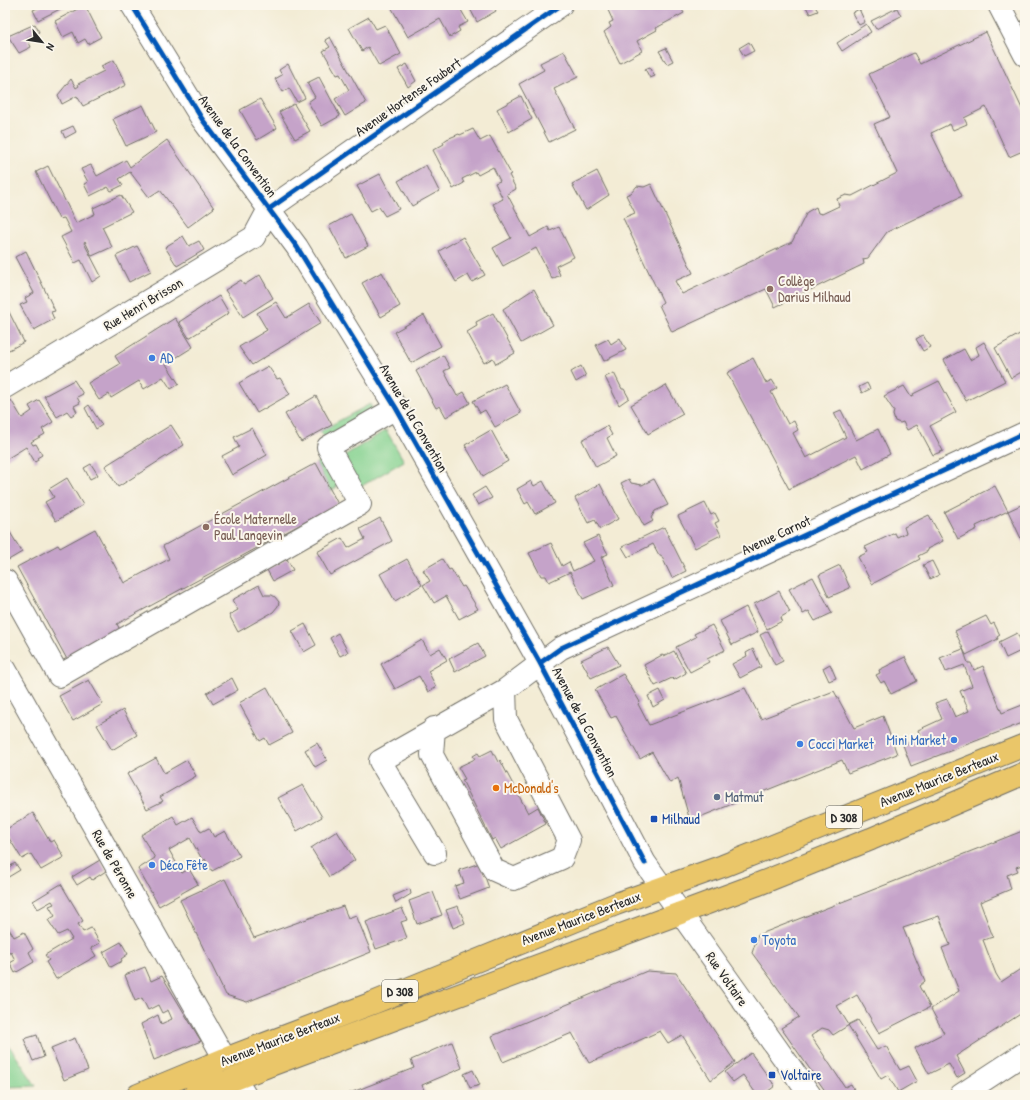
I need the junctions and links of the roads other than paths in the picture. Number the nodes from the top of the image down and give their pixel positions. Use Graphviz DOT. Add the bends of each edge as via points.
graph roads {
  1 [pos="132,5"];
  2 [pos="561,5"];
  3 [pos="999,5"];
  4 [pos="1025,54"];
  5 [pos="269,210"];
  6 [pos="5,388"];
  7 [pos="396,408"];
  8 [pos="1025,433"];
  9 [pos="6,581"];
  10 [pos="540,663"];
  11 [pos="5,670"];
  12 [pos="505,690"];
  13 [pos="434,728"];
  14 [pos="1025,745"];
  15 [pos="1025,773"];
  16 [pos="435,852"];
  17 [pos="645,863"];
  18 [pos="662,887"];
  19 [pos="681,913"];
  20 [pos="1025,1053"];
  21 [pos="225,1059"];
  22 [pos="240,1087"];
  23 [pos="138,1095"];
  24 [pos="194,1095"];
  25 [pos="810,1095"];
  26 [pos="961,1095"];
  1 -- 5 [label="street, Avenue de la Convention" via="202,119"];
  2 -- 5 [label="street, Avenue Hortense Foubert"];
  3 -- 4 [label="street"];
  5 -- 6 [label="street, Rue Henri Brisson" via="254,237"];
  5 -- 7 [label="street, Avenue de la Convention" via="297,247"];
  7 -- 9 [label="street" via="328,447 360,504 59,676"];
  7 -- 10 [label="street, Avenue de la Convention"];
  8 -- 10 [label="street, Avenue Carnot" via="561,648"];
  10 -- 12 [label="street, Avenue Carnot"];
  10 -- 17 [label="street, Avenue de la Convention"];
  11 -- 21 [label="street, Rue de Péronne"];
  12 -- 13 [label="street, Avenue Carnot"];
  12 -- 13 [label="street" via="506,719 568,840 562,858 514,879 494,870 432,755"];
  13 -- 16 [label="street, Avenue Carnot" via="380,761"];
  14 -- 18 [label="main road, Avenue Maurice Berteaux / D 308" via="723,866"];
  15 -- 19 [label="main road, Avenue Maurice Berteaux" via="871,839"];
  17 -- 18 [label="street, Rue Voltaire"];
  18 -- 19 [label="street, Rue Voltaire"];
  18 -- 21 [label="main road, Avenue Maurice Berteaux / D 308" via="262,1047"];
  19 -- 22 [label="main road, Avenue Maurice Berteaux"];
  19 -- 25 [label="street, Rue Voltaire"];
  20 -- 26 [label="street"];
  21 -- 23 [label="main road, Avenue Maurice Berteaux / D 308"];
  22 -- 24 [label="main road, Avenue Maurice Berteaux"];
}
